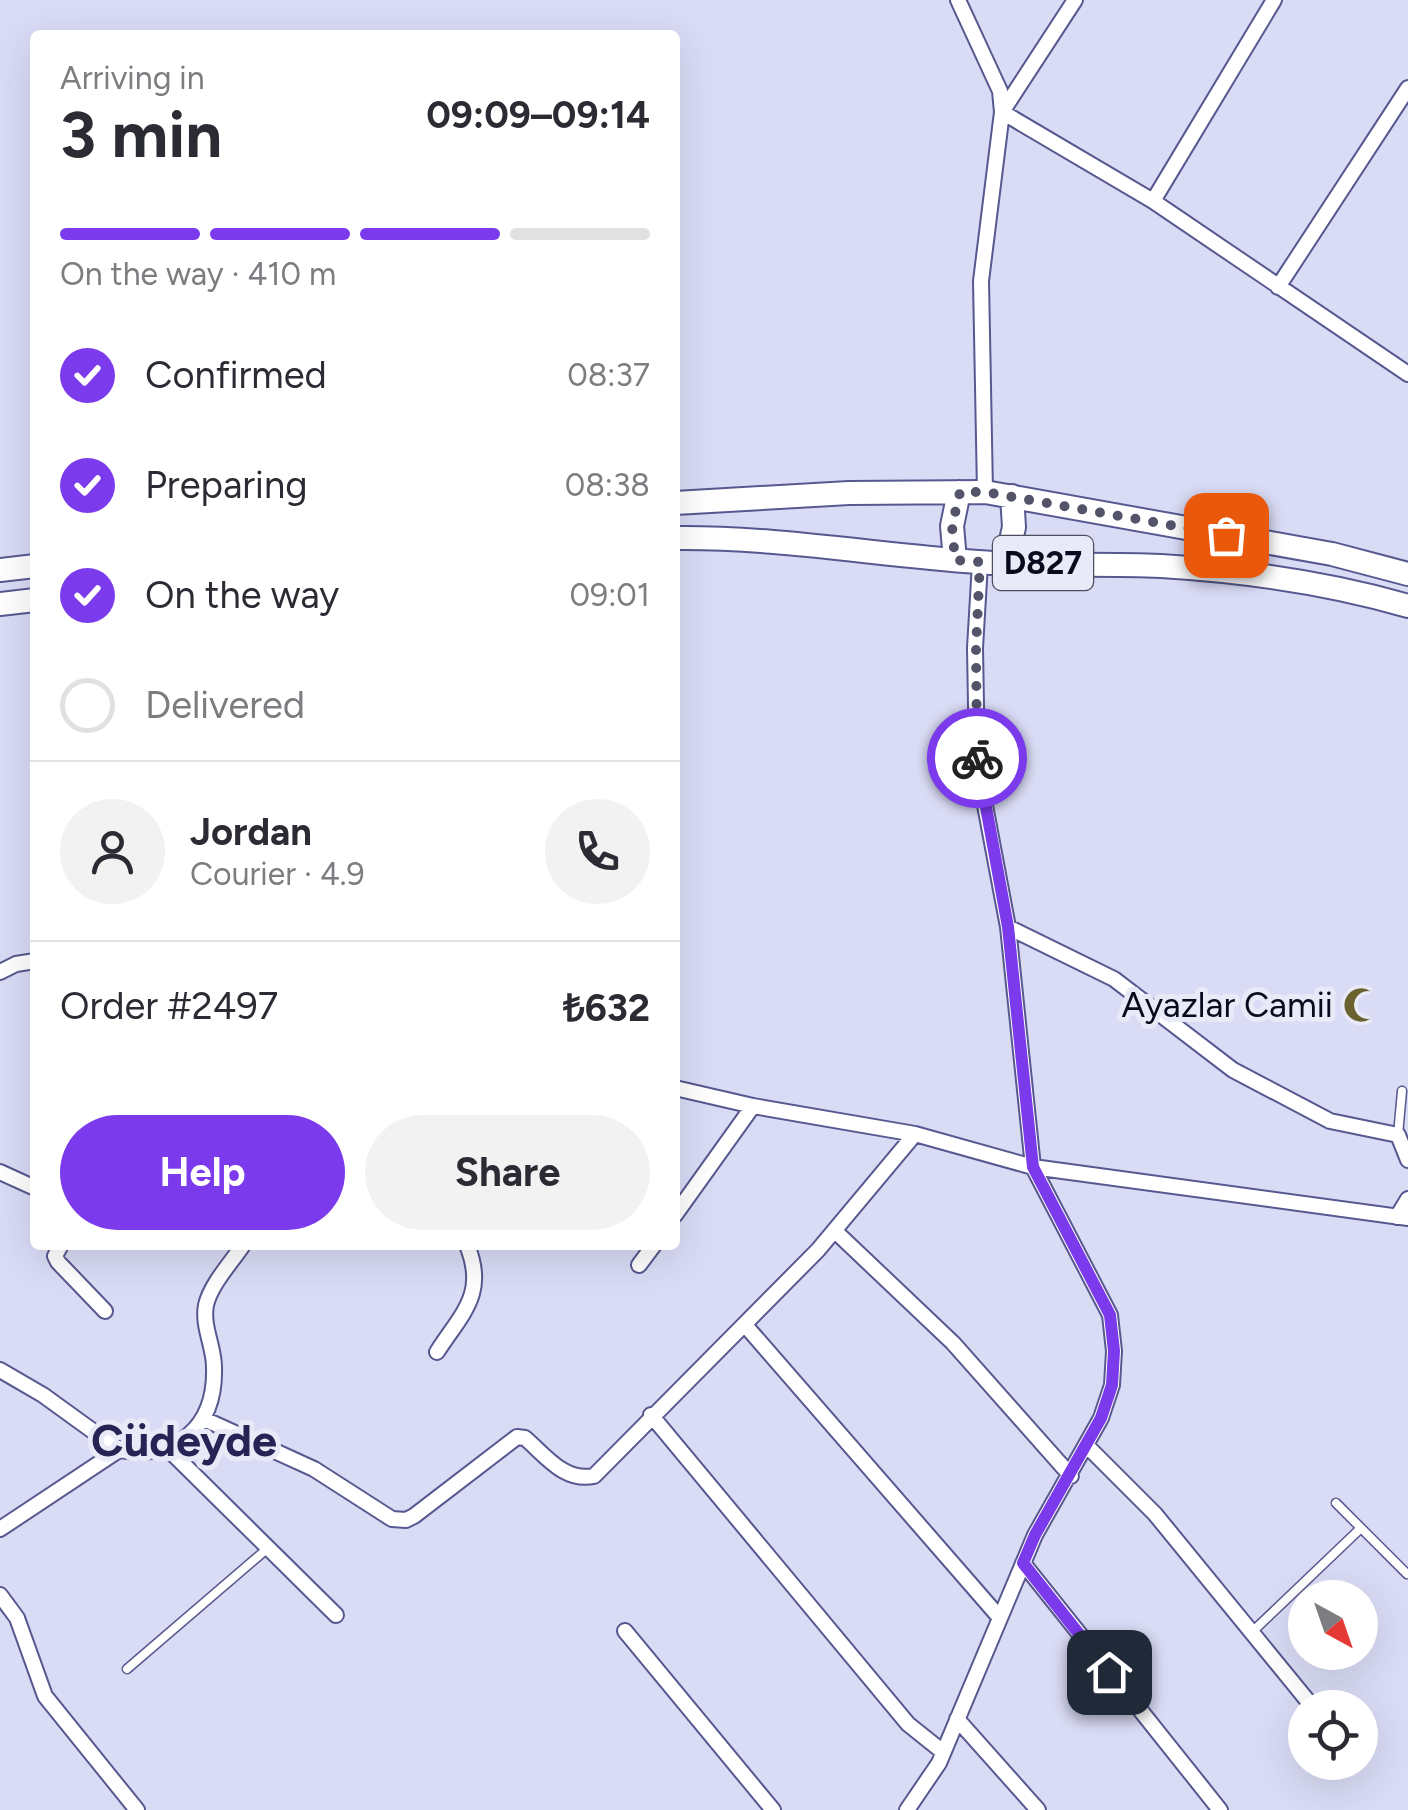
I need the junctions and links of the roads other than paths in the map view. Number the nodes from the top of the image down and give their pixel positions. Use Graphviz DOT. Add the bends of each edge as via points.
graph roads {
  1 [pos="958,0"];
  2 [pos="1075,0"];
  3 [pos="1274,0"];
  4 [pos="1408,88"];
  5 [pos="1002,112"];
  6 [pos="1154,201"];
  7 [pos="1278,287"];
  8 [pos="1408,374"];
  9 [pos="960,492"];
  10 [pos="985,492"];
  11 [pos="1012,496"];
  12 [pos="680,503"];
  13 [pos="680,538"];
  14 [pos="955,560"];
  15 [pos="980,562"];
  16 [pos="1006,563"];
  17 [pos="30,567"];
  18 [pos="0,570"];
  19 [pos="1408,574"];
  20 [pos="30,601"];
  21 [pos="0,604"];
  22 [pos="1408,606"];
  23 [pos="1008,927"];
  24 [pos="30,962"];
  25 [pos="1,970"];
  26 [pos="680,1089"];
  27 [pos="1402,1091"];
  28 [pos="753,1106"];
  29 [pos="914,1134"];
  30 [pos="1398,1135"];
  31 [pos="1408,1160"];
  32 [pos="1033,1167"];
  33 [pos="0,1172"];
  34 [pos="30,1186"];
  35 [pos="1408,1199"];
  36 [pos="680,1208"];
  37 [pos="1403,1218"];
  38 [pos="835,1231"];
  39 [pos="58,1250"];
  40 [pos="240,1250"];
  41 [pos="469,1250"];
  42 [pos="650,1250"];
  43 [pos="640,1265"];
  44 [pos="105,1311"];
  45 [pos="745,1325"];
  46 [pos="438,1352"];
  47 [pos="0,1370"];
  48 [pos="652,1415"];
  49 [pos="204,1419"];
  50 [pos="1086,1445"];
  51 [pos="166,1448"];
  52 [pos="119,1450"];
  53 [pos="1071,1476"];
  54 [pos="1336,1504"];
  55 [pos="1361,1528"];
  56 [pos="0,1529"];
  57 [pos="268,1548"];
  58 [pos="1023,1563"];
  59 [pos="1407,1574"];
  60 [pos="0,1594"];
  61 [pos="336,1615"];
  62 [pos="1000,1618"];
  63 [pos="625,1630"];
  64 [pos="1251,1633"];
  65 [pos="127,1668"];
  66 [pos="1299,1690"];
  67 [pos="958,1719"];
  68 [pos="944,1752"];
  69 [pos="137,1810"];
  70 [pos="773,1810"];
  71 [pos="906,1810"];
  72 [pos="1038,1810"];
  73 [pos="1220,1810"];
  1 -- 5 [label="street" via="1000,91"];
  2 -- 5 [label="street"];
  3 -- 6 [label="street"];
  4 -- 7 [label="street"];
  5 -- 6 [label="street"];
  5 -- 10 [label="street" via="981,281"];
  6 -- 7 [label="street"];
  7 -- 8 [label="street"];
  9 -- 10 [label="highway, D827"];
  9 -- 12 [label="highway, D827"];
  9 -- 14 [label="highway" via="952,526"];
  10 -- 11 [label="highway, D827"];
  11 -- 16 [label="highway"];
  11 -- 19 [label="highway, D827"];
  13 -- 14 [label="highway, D827"];
  14 -- 15 [label="highway, D827"];
  15 -- 16 [label="highway, D827"];
  15 -- 23 [label="street" via="978,763"];
  16 -- 22 [label="highway, D827" via="1235,573"];
  17 -- 18 [label="highway"];
  20 -- 21 [label="highway"];
  23 -- 30 [label="street" via="1114,979 1233,1070 1330,1121"];
  23 -- 32 [label="street"];
  24 -- 25 [label="street"];
  26 -- 28 [label="street"];
  27 -- 30 [label="lane"];
  28 -- 29 [label="street"];
  28 -- 36 [label="street"];
  29 -- 32 [label="street"];
  29 -- 38 [label="street"];
  30 -- 31 [label="street"];
  32 -- 37 [label="street"];
  32 -- 50 [label="street" via="1110,1315 1112,1385"];
  33 -- 34 [label="street"];
  35 -- 37 [label="street"];
  38 -- 45 [label="street"];
  38 -- 53 [label="street" via="952,1343"];
  39 -- 44 [label="street" via="58,1262"];
  40 -- 49 [label="street" via="208,1298 205,1321 214,1364"];
  41 -- 46 [label="street" via="475,1265 472,1302"];
  42 -- 43 [label="street"];
  45 -- 48 [label="street"];
  45 -- 62 [label="street"];
  47 -- 52 [label="street"];
  48 -- 49 [label="street" via="594,1476 568,1475 517,1438 400,1520 314,1469"];
  48 -- 68 [label="street" via="908,1724"];
  49 -- 51 [label="street"];
  50 -- 53 [label="street"];
  50 -- 64 [label="street" via="1155,1514"];
  51 -- 52 [label="street"];
  51 -- 57 [label="street"];
  52 -- 56 [label="street"];
  53 -- 58 [label="street"];
  54 -- 55 [label="lane"];
  55 -- 59 [label="lane"];
  55 -- 64 [label="lane"];
  57 -- 61 [label="street"];
  57 -- 65 [label="lane"];
  58 -- 62 [label="street"];
  58 -- 73 [label="street"];
  60 -- 69 [label="street" via="17,1618 44,1696"];
  62 -- 67 [label="street"];
  63 -- 70 [label="street"];
  64 -- 66 [label="street"];
  67 -- 68 [label="street"];
  67 -- 72 [label="street"];
  68 -- 71 [label="street"];
}
